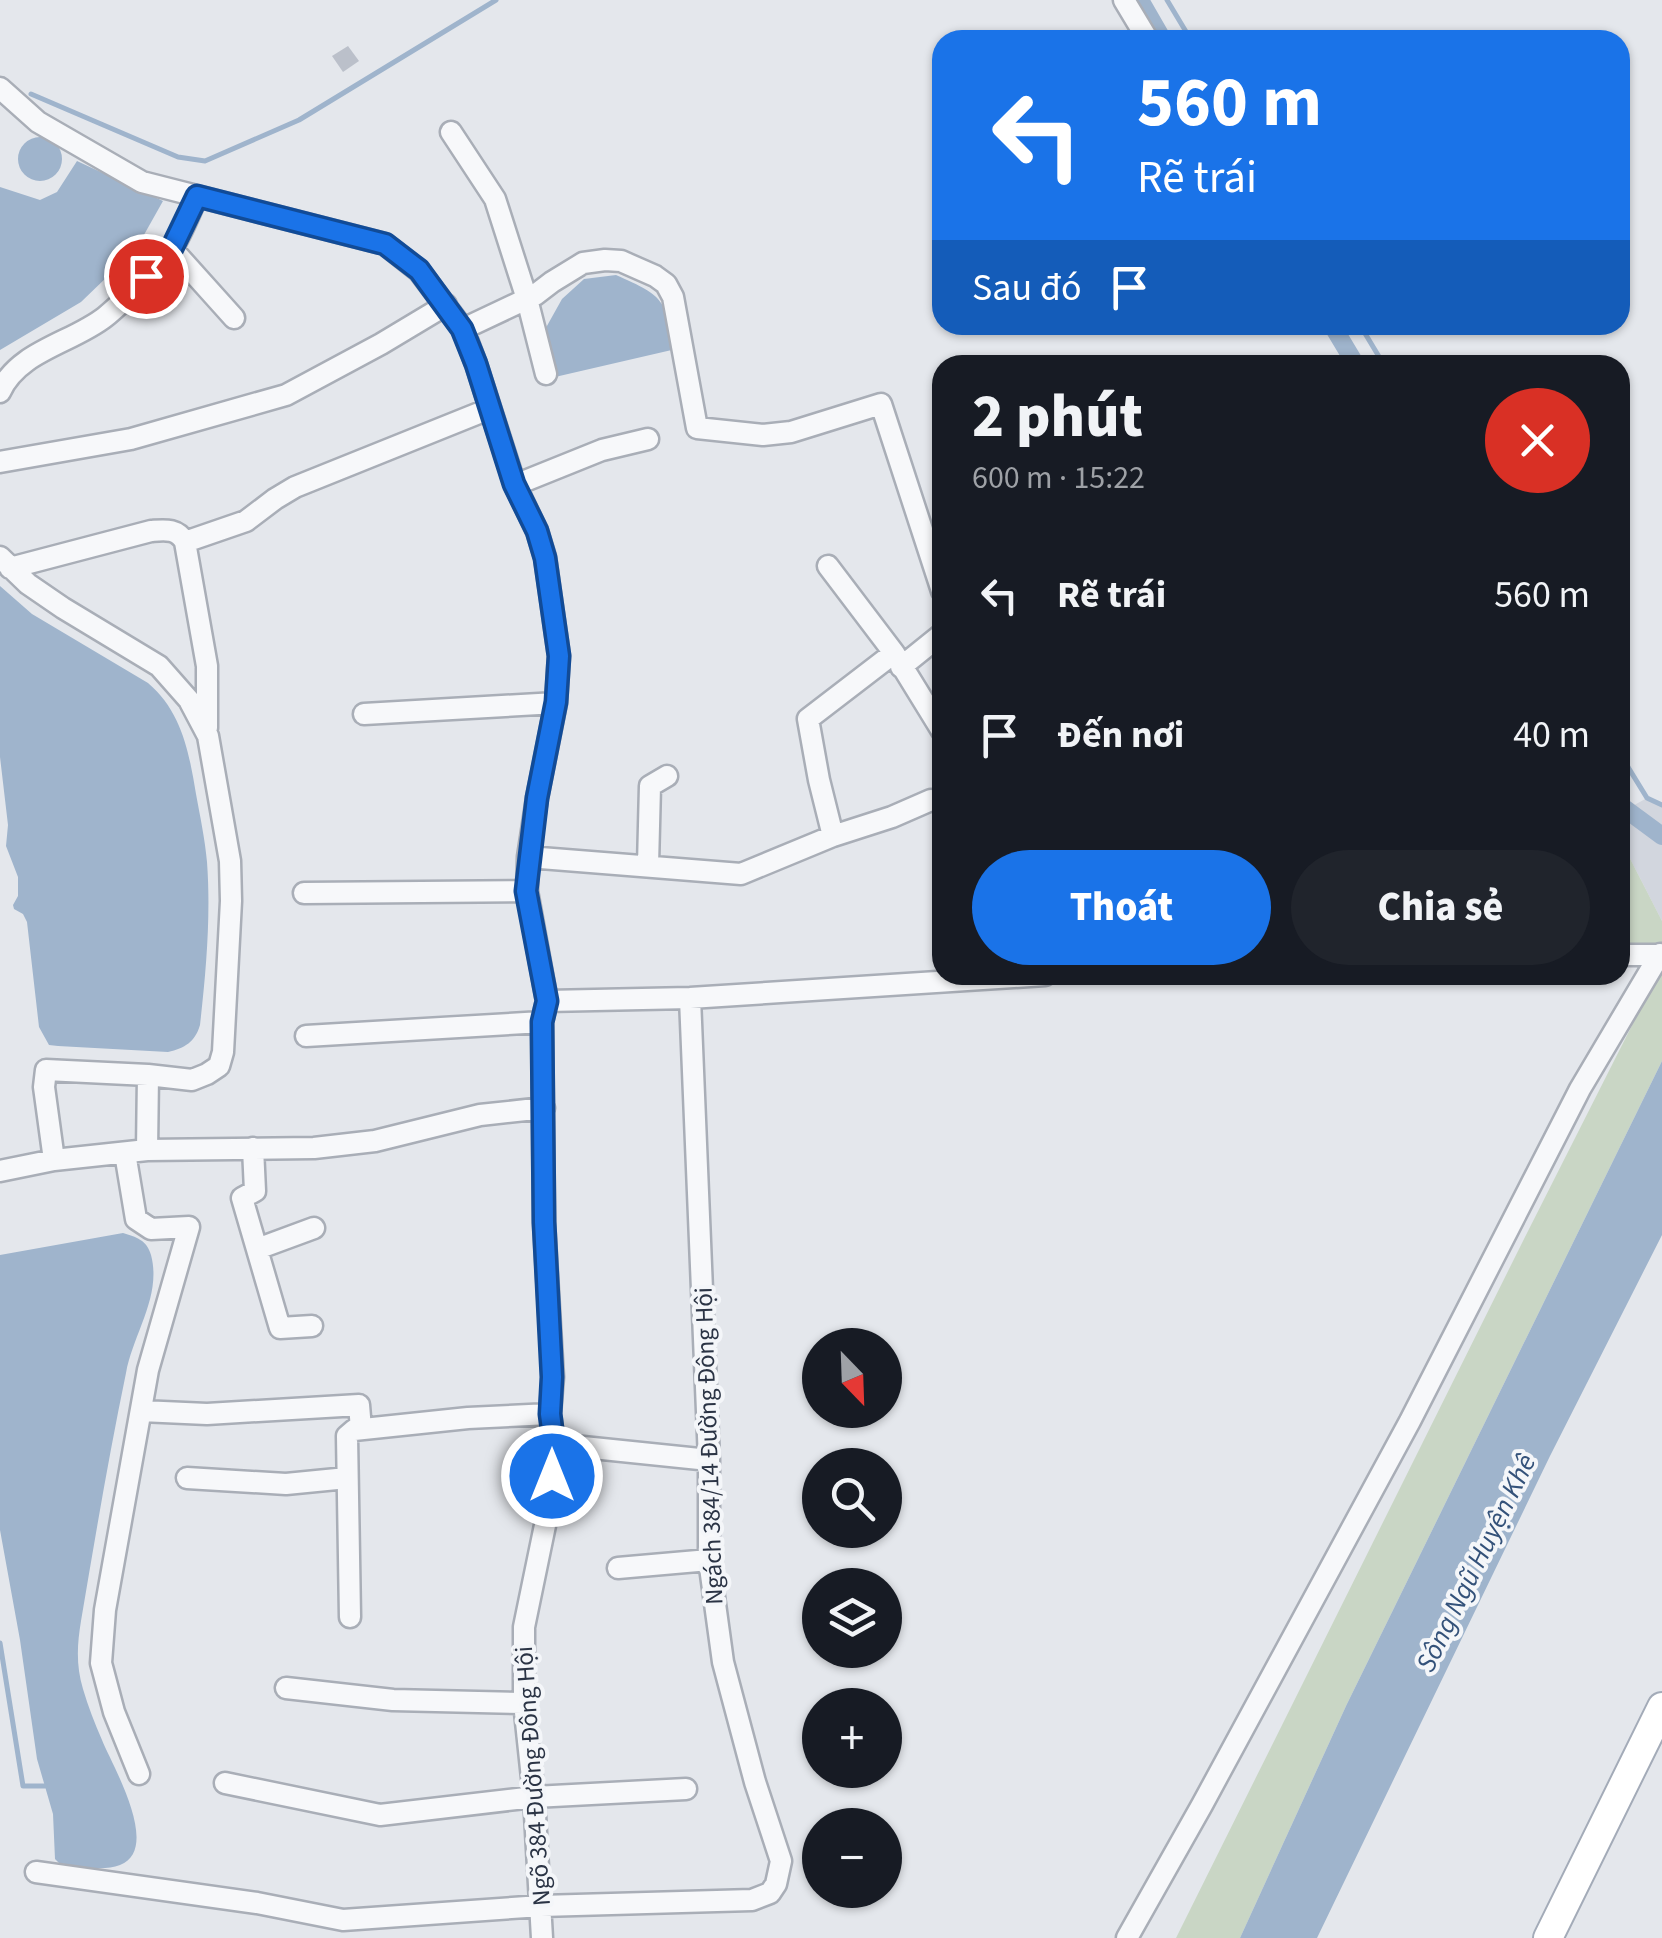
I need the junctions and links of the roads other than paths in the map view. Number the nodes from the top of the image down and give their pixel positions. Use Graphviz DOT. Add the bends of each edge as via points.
graph roads {
  1 [pos="1124,0"];
  2 [pos="1142,30"];
  3 [pos="0,88"];
  4 [pos="450,132"];
  5 [pos="197,196"];
  6 [pos="172,248"];
  7 [pos="527,299"];
  8 [pos="446,305"];
  9 [pos="234,318"];
  10 [pos="462,329"];
  11 [pos="546,374"];
  12 [pos="0,392"];
  13 [pos="489,408"];
  14 [pos="648,439"];
  15 [pos="0,462"];
  16 [pos="514,484"];
  17 [pos="185,542"];
  18 [pos="932,560"];
  19 [pos="5,563"];
  20 [pos="828,566"];
  21 [pos="932,640"];
  22 [pos="898,660"];
  23 [pos="556,702"];
  24 [pos="364,714"];
  25 [pos="932,715"];
  26 [pos="208,736"];
  27 [pos="667,776"];
  28 [pos="931,800"];
  29 [pos="833,836"];
  30 [pos="528,857"];
  31 [pos="648,865"];
  32 [pos="526,891"];
  33 [pos="304,893"];
  34 [pos="1661,955"];
  35 [pos="1630,956"];
  36 [pos="932,982"];
  37 [pos="690,998"];
  38 [pos="545,1011"];
  39 [pos="306,1036"];
  40 [pos="148,1074"];
  41 [pos="544,1108"];
  42 [pos="254,1148"];
  43 [pos="147,1150"];
  44 [pos="125,1153"];
  45 [pos="54,1160"];
  46 [pos="0,1170"];
  47 [pos="314,1228"];
  48 [pos="256,1249"];
  49 [pos="312,1326"];
  50 [pos="141,1411"];
  51 [pos="550,1414"];
  52 [pos="360,1429"];
  53 [pos="554,1444"];
  54 [pos="709,1460"];
  55 [pos="187,1478"];
  56 [pos="348,1478"];
  57 [pos="709,1560"];
  58 [pos="618,1568"];
  59 [pos="350,1616"];
  60 [pos="286,1688"];
  61 [pos="524,1703"];
  62 [pos="1662,1707"];
  63 [pos="139,1774"];
  64 [pos="225,1782"];
  65 [pos="686,1789"];
  66 [pos="534,1796"];
  67 [pos="36,1872"];
  68 [pos="541,1906"];
  69 [pos="542,1938"];
  70 [pos="1127,1938"];
  71 [pos="1548,1938"];
  1 -- 2 [label="street"];
  3 -- 5 [label="street, Ngõ 384 Đường Đông Hội" via="38,122 142,182"];
  4 -- 7 [label="street" via="494,200"];
  5 -- 6 [label="street"];
  5 -- 8 [label="street, Ngõ 384 Đường Đông Hội" via="385,244 419,270"];
  6 -- 9 [label="street"];
  6 -- 12 [label="street" via="104,317 29,359"];
  7 -- 10 [label="street"];
  7 -- 11 [label="street"];
  7 -- 18 [label="street" via="583,263 605,260 666,284 677,310 697,428 791,432 881,404"];
  8 -- 10 [label="street, Ngõ 384 Đường Đông Hội"];
  8 -- 15 [label="street" via="286,394 131,439"];
  10 -- 13 [label="street, Ngõ 384 Đường Đông Hội"];
  13 -- 16 [label="street, Ngõ 384 Đường Đông Hội"];
  13 -- 17 [label="street" via="296,487 246,521"];
  14 -- 16 [label="street"];
  16 -- 23 [label="street, Ngõ 384 Đường Đông Hội" via="545,558 559,656"];
  17 -- 19 [label="street" via="169,530 150,531"];
  17 -- 26 [label="street" via="207,666"];
  19 -- 26 [label="street" via="63,608 159,666 189,700"];
  20 -- 22 [label="street"];
  21 -- 22 [label="street"];
  22 -- 25 [label="street"];
  22 -- 29 [label="street" via="808,719"];
  23 -- 24 [label="street"];
  23 -- 30 [label="street, Ngõ 384 Đường Đông Hội"];
  26 -- 40 [label="street" via="230,861 223,1052 219,1066 192,1080"];
  27 -- 31 [label="street" via="650,786"];
  28 -- 29 [label="street"];
  29 -- 31 [label="street" via="741,874"];
  30 -- 31 [label="street"];
  30 -- 32 [label="street, Ngõ 384 Đường Đông Hội"];
  32 -- 33 [label="street"];
  32 -- 38 [label="street, Ngõ 384 Đường Đông Hội"];
  34 -- 35 [label="street"];
  34 -- 70 [label="street" via="1580,1088 1410,1421"];
  36 -- 37 [label="street"];
  37 -- 38 [label="street"];
  37 -- 54 [label="street, Ngách 384/14 Đường Đông Hội"];
  38 -- 39 [label="street"];
  38 -- 41 [label="street, Ngõ 384 Đường Đông Hội"];
  40 -- 43 [label="street"];
  40 -- 45 [label="street" via="46,1070"];
  41 -- 42 [label="street" via="480,1115 376,1141"];
  41 -- 51 [label="street, Ngõ 384 Đường Đông Hội"];
  42 -- 43 [label="street"];
  42 -- 48 [label="street" via="256,1192 242,1198"];
  43 -- 44 [label="street"];
  44 -- 45 [label="street"];
  44 -- 50 [label="street" via="136,1219 151,1229 189,1227"];
  45 -- 46 [label="street"];
  47 -- 48 [label="street"];
  48 -- 49 [label="street" via="280,1328"];
  50 -- 52 [label="street" via="359,1406"];
  50 -- 63 [label="street" via="101,1662"];
  51 -- 52 [label="street"];
  51 -- 53 [label="street, Ngõ 384 Đường Đông Hội"];
  52 -- 56 [label="street" via="348,1436"];
  53 -- 54 [label="street"];
  53 -- 61 [label="street, Ngõ 384 Đường Đông Hội" via="549,1506 524,1626"];
  54 -- 57 [label="street, Ngách 384/14 Đường Đông Hội"];
  55 -- 56 [label="street" via="286,1484"];
  56 -- 59 [label="street"];
  57 -- 58 [label="street"];
  57 -- 68 [label="street, Ngách 384/14 Đường Đông Hội" via="724,1662 781,1861 776,1884 752,1900"];
  60 -- 61 [label="street" via="393,1700"];
  61 -- 66 [label="street, Ngõ 384 Đường Đông Hội"];
  62 -- 71 [label="main road"];
  64 -- 66 [label="street" via="380,1816"];
  65 -- 66 [label="street"];
  66 -- 68 [label="street, Ngõ 384 Đường Đông Hội"];
  67 -- 68 [label="street, Ngách 384/14 Đường Đông Hội" via="343,1920"];
  68 -- 69 [label="street, Ngõ 384 Đường Đông Hội"];
}
